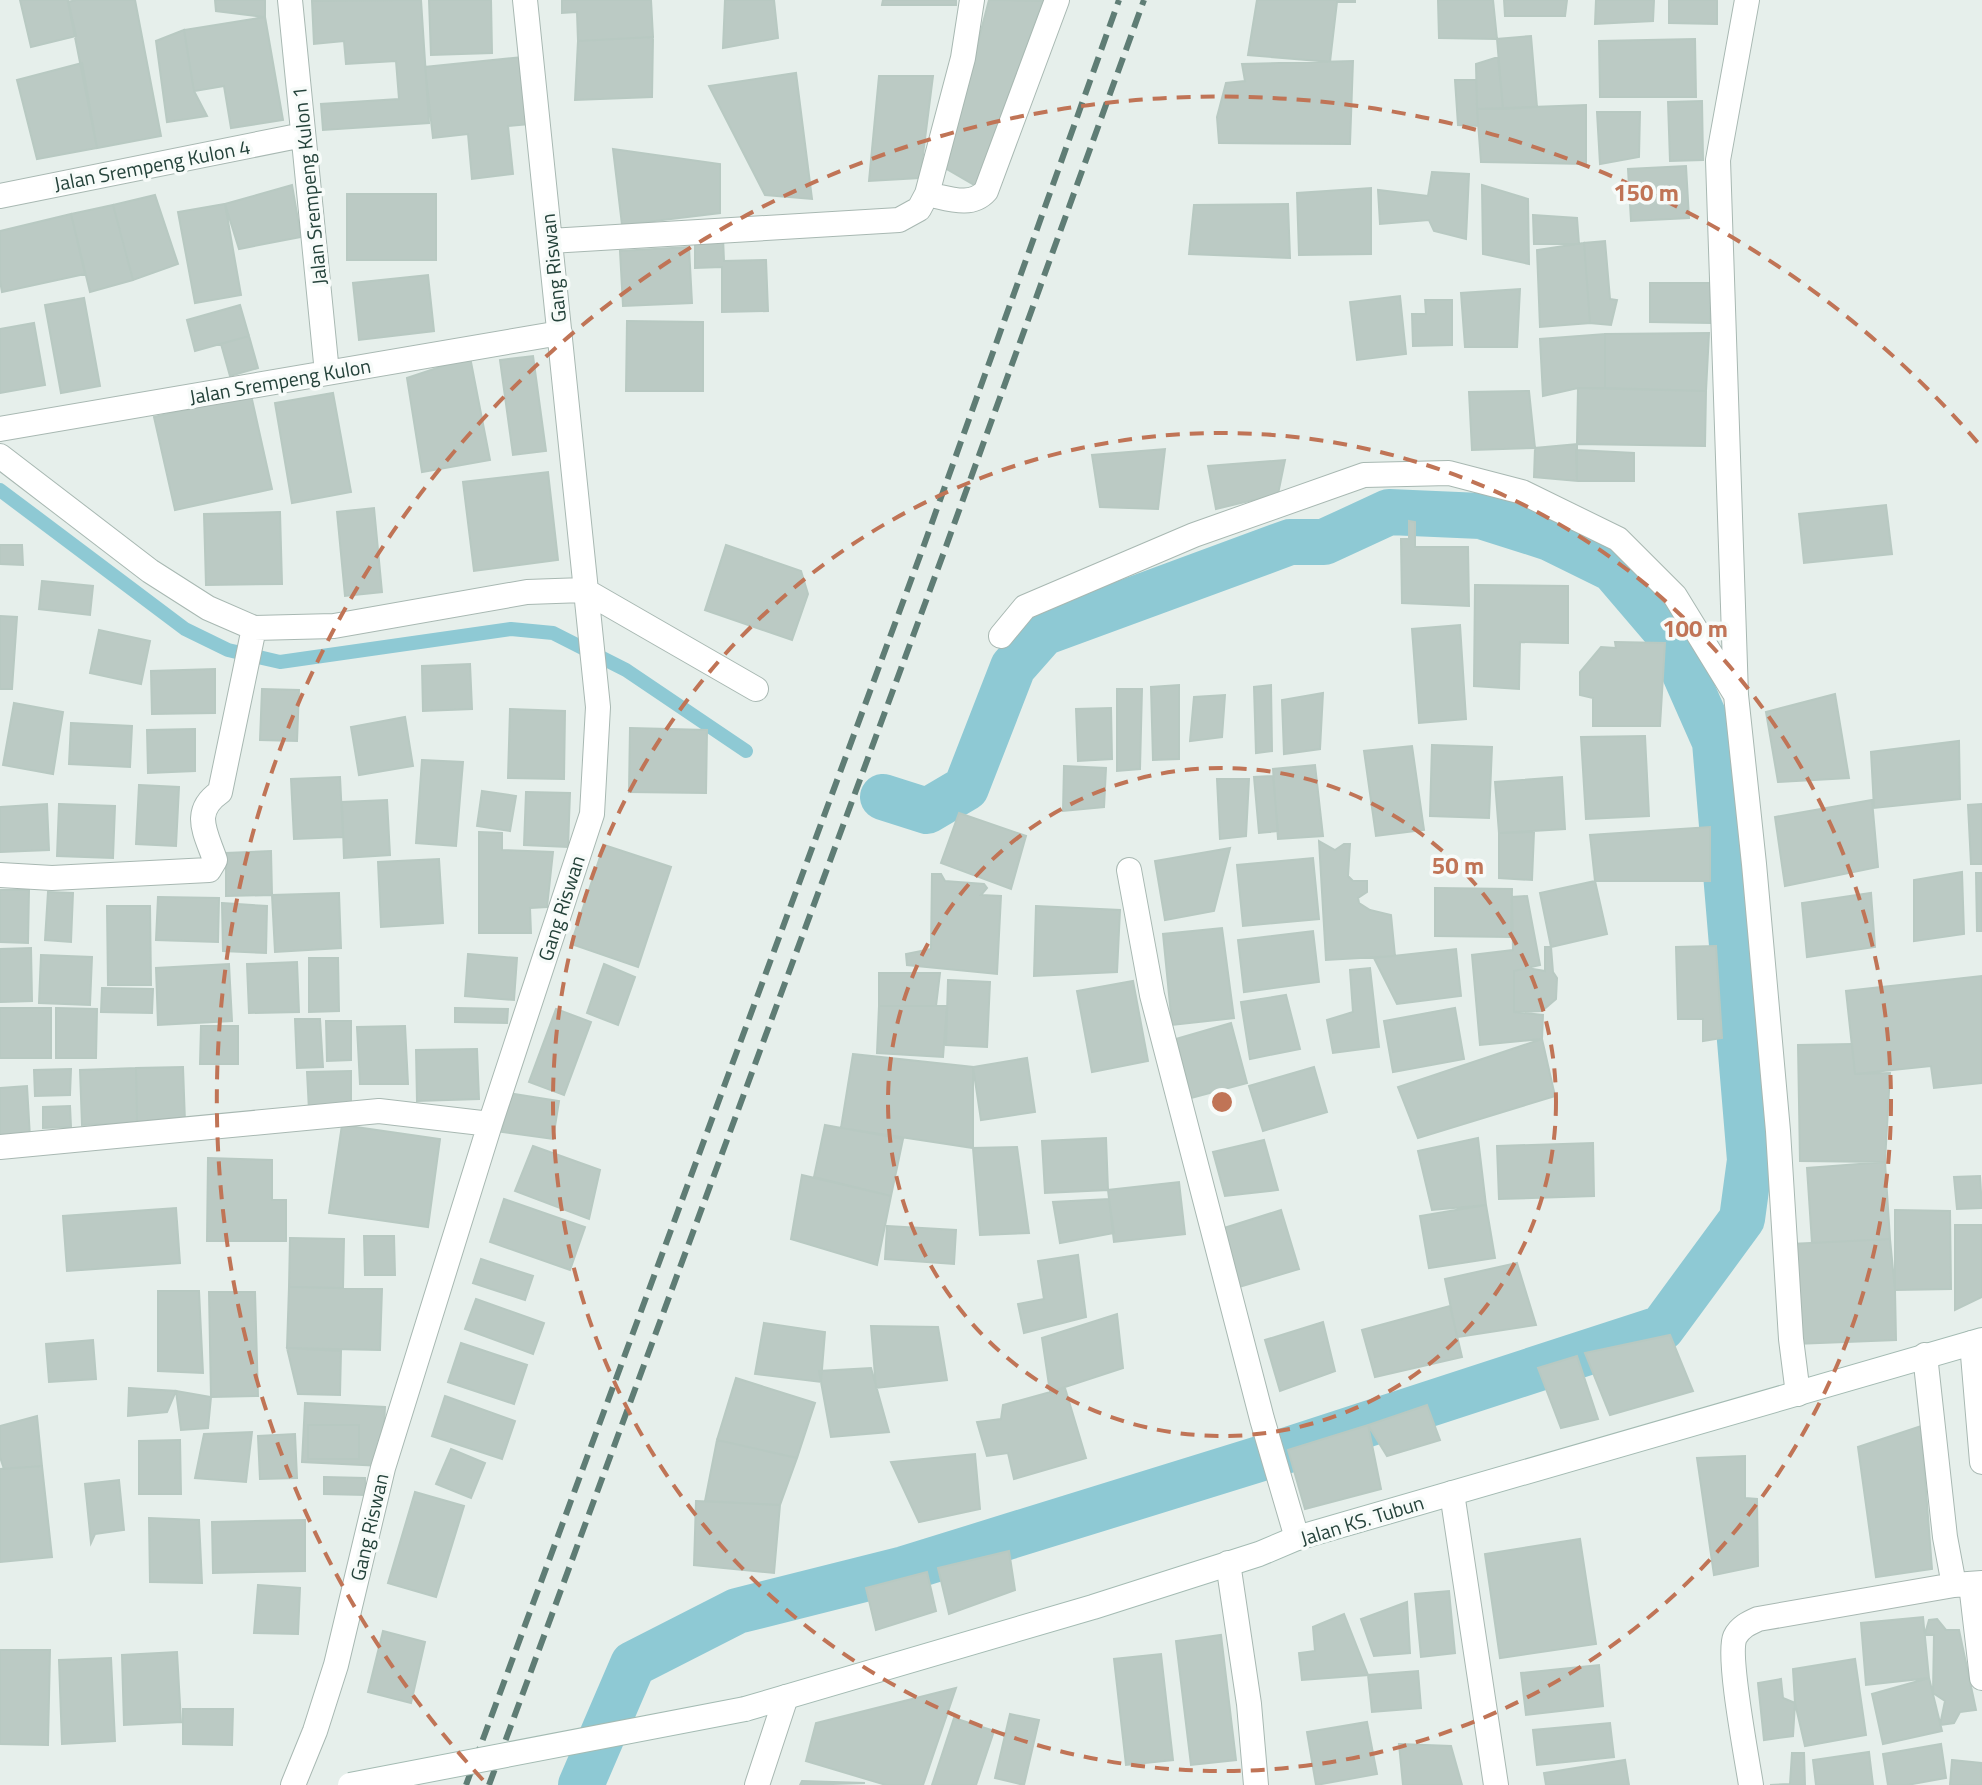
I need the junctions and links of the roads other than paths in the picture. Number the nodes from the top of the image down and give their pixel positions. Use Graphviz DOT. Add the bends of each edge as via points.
graph roads {
  1 [pos="290,0"];
  2 [pos="525,0"];
  3 [pos="972,0"];
  4 [pos="1057,0"];
  5 [pos="1747,0"];
  6 [pos="303,135"];
  7 [pos="927,194"];
  8 [pos="0,196"];
  9 [pos="550,241"];
  10 [pos="560,333"];
  11 [pos="327,373"];
  12 [pos="0,429"];
  13 [pos="0,456"];
  14 [pos="587,601"];
  15 [pos="254,628"];
  16 [pos="1001,636"];
  17 [pos="756,689"];
  18 [pos="1736,695"];
  19 [pos="1129,870"];
  20 [pos="0,875"];
  21 [pos="490,1124"];
  22 [pos="0,1147"];
  23 [pos="1977,1341"];
  24 [pos="1925,1355"];
  25 [pos="1798,1394"];
  26 [pos="1982,1462"];
  27 [pos="1452,1493"];
  28 [pos="1297,1538"];
  29 [pos="1228,1563"];
  30 [pos="1969,1584"];
  31 [pos="1982,1678"];
  32 [pos="786,1697"];
  33 [pos="293,1785"];
  34 [pos="350,1785"];
  35 [pos="757,1785"];
  36 [pos="1256,1785"];
  37 [pos="1496,1785"];
  38 [pos="1751,1785"];
  1 -- 6 [label="street, Jalan Srempeng Kulon 1"];
  2 -- 9 [label="street, Gang Riswan"];
  3 -- 7 [label="street" via="963,58"];
  4 -- 7 [label="street" via="986,191 969,202"];
  5 -- 18 [label="street" via="1718,160"];
  6 -- 8 [label="street, Jalan Srempeng Kulon 4"];
  6 -- 11 [label="street, Jalan Srempeng Kulon 1"];
  7 -- 9 [label="street" via="919,209 899,220"];
  9 -- 10 [label="street, Gang Riswan"];
  10 -- 11 [label="street, Jalan Srempeng Kulon"];
  10 -- 14 [label="street, Gang Riswan"];
  11 -- 12 [label="street, Jalan Srempeng Kulon"];
  13 -- 15 [label="street" via="150,571 208,608"];
  14 -- 15 [label="street" via="527,592 334,626"];
  14 -- 17 [label="street"];
  14 -- 21 [label="street, Gang Riswan" via="598,707 592,814"];
  15 -- 20 [label="street" via="220,792 201,817 215,860 209,870 52,878"];
  16 -- 18 [label="street" via="1025,607 1194,535 1364,475 1449,473 1522,492 1618,539 1675,596"];
  18 -- 25 [label="street"];
  19 -- 28 [label="street" via="1152,995"];
  21 -- 22 [label="street" via="379,1111"];
  21 -- 33 [label="street, Gang Riswan" via="383,1468 336,1665"];
  23 -- 24 [label="street, Jalan KS. Tubun"];
  23 -- 26 [label="street"];
  24 -- 25 [label="street, Jalan KS. Tubun"];
  24 -- 30 [label="street" via="1945,1537"];
  25 -- 27 [label="street, Jalan KS. Tubun"];
  27 -- 28 [label="street, Jalan KS. Tubun"];
  27 -- 37 [label="street"];
  28 -- 29 [label="street, Jalan KS. Tubun"];
  29 -- 32 [label="street, Jalan KS. Tubun"];
  29 -- 36 [label="street"];
  30 -- 31 [label="street"];
  30 -- 38 [label="street" via="1744,1625 1734,1639 1733,1664"];
  32 -- 34 [label="street, Jalan KS. Tubun, bridge"];
  32 -- 35 [label="street"];
}
